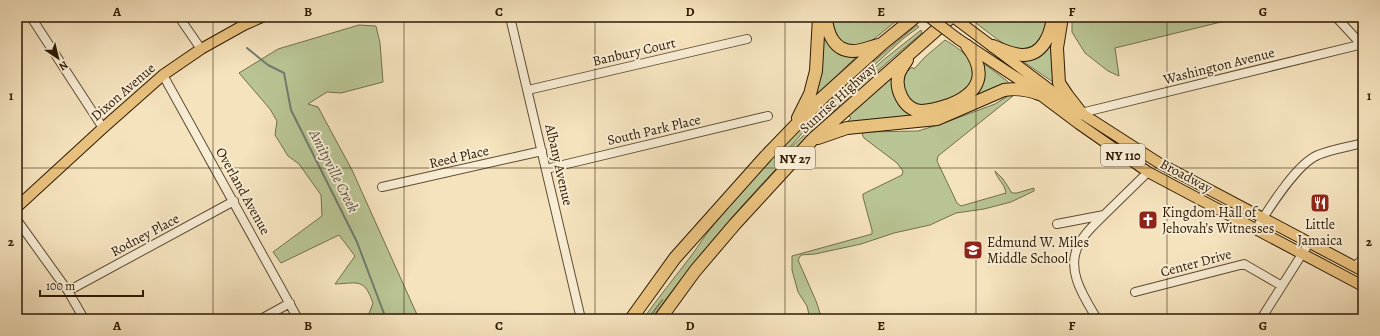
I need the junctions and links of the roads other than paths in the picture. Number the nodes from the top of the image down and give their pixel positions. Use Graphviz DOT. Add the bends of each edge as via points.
graph roads {
  1 [pos="31,17"];
  2 [pos="179,17"];
  3 [pos="262,17"];
  4 [pos="510,17"];
  5 [pos="819,17"];
  6 [pos="826,17"];
  7 [pos="915,17"];
  8 [pos="929,17"];
  9 [pos="952,17"];
  10 [pos="1053,17"];
  11 [pos="1062,17"];
  12 [pos="1336,17"];
  13 [pos="747,39"];
  14 [pos="962,42"];
  15 [pos="883,43"];
  16 [pos="1362,44"];
  17 [pos="992,46"];
  18 [pos="201,49"];
  19 [pos="910,53"];
  20 [pos="163,75"];
  21 [pos="528,90"];
  22 [pos="1039,94"];
  23 [pos="1081,113"];
  24 [pos="768,116"];
  25 [pos="103,128"];
  26 [pos="792,129"];
  27 [pos="813,139"];
  28 [pos="1363,143"];
  29 [pos="542,151"];
  30 [pos="546,169"];
  31 [pos="1148,172"];
  32 [pos="382,188"];
  33 [pos="234,202"];
  34 [pos="17,207"];
  35 [pos="1104,215"];
  36 [pos="1263,218"];
  37 [pos="17,220"];
  38 [pos="1057,224"];
  39 [pos="1256,229"];
  40 [pos="1309,243"];
  41 [pos="1303,254"];
  42 [pos="1363,258"];
  43 [pos="1359,269"];
  44 [pos="1282,286"];
  45 [pos="1363,286"];
  46 [pos="68,291"];
  47 [pos="1135,292"];
  48 [pos="290,303"];
  49 [pos="84,319"];
  50 [pos="261,319"];
  51 [pos="298,319"];
  52 [pos="581,319"];
  53 [pos="631,319"];
  54 [pos="660,319"];
  55 [pos="1097,319"];
  56 [pos="1261,319"];
  1 -- 25 [label="street"];
  2 -- 18 [label="street"];
  3 -- 18 [label="main road, Dixon Avenue"];
  4 -- 21 [label="street, Albany Avenue"];
  5 -- 26 [label="highway" via="816,71 810,94"];
  6 -- 15 [label="highway" via="829,35 842,48 854,51"];
  7 -- 15 [label="highway, Sunrise Highway / NY 27"];
  8 -- 14 [label="main road, Broadway / NY 110, bridge"];
  9 -- 17 [label="main road, Broadway / NY 110"];
  9 -- 19 [label="highway, Sunrise Highway / NY 27"];
  10 -- 17 [label="highway" via="1047,39 1032,53 1020,54"];
  11 -- 23 [label="highway" via="1057,48 1059,83"];
  12 -- 16 [label="street"];
  13 -- 21 [label="street, Banbury Court"];
  14 -- 19 [label="highway" via="975,56 979,74 977,82 972,90 958,101 929,110 920,111 907,104 898,89 899,73"];
  14 -- 22 [label="main road, Broadway / NY 110"];
  15 -- 26 [label="highway, Sunrise Highway / NY 27"];
  16 -- 23 [label="street, Washington Avenue"];
  17 -- 23 [label="main road, Broadway / NY 110"];
  18 -- 20 [label="main road, Dixon Avenue"];
  19 -- 27 [label="highway, Sunrise Highway / NY 27"];
  20 -- 25 [label="main road, Dixon Avenue"];
  20 -- 33 [label="street, Overland Avenue"];
  21 -- 29 [label="street, Albany Avenue"];
  22 -- 27 [label="highway" via="1004,90 937,119 847,128"];
  22 -- 31 [label="main road, Broadway / NY 110"];
  23 -- 36 [label="main road, Broadway / NY 110" via="1159,163"];
  24 -- 30 [label="street, South Park Place"];
  25 -- 34 [label="main road, Dixon Avenue"];
  26 -- 53 [label="highway, Sunrise Highway / NY 27" via="675,258"];
  27 -- 54 [label="highway, Sunrise Highway / NY 27" via="695,271"];
  28 -- 36 [label="street" via="1317,155 1305,163"];
  29 -- 30 [label="street, Albany Avenue"];
  29 -- 32 [label="street, Reed Place"];
  30 -- 52 [label="street, Albany Avenue"];
  31 -- 35 [label="street"];
  31 -- 39 [label="main road, Broadway / NY 110"];
  33 -- 46 [label="street, Rodney Place"];
  33 -- 48 [label="street, Overland Avenue"];
  35 -- 38 [label="street"];
  35 -- 55 [label="street" via="1079,244 1074,260 1077,282"];
  36 -- 39 [label="street"];
  36 -- 40 [label="main road, Broadway / NY 110"];
  37 -- 46 [label="street"];
  39 -- 41 [label="main road, Broadway / NY 110"];
  40 -- 41 [label="street"];
  40 -- 43 [label="main road, Broadway / NY 110"];
  41 -- 44 [label="street"];
  41 -- 45 [label="main road, Broadway / NY 110"];
  42 -- 43 [label="street"];
  44 -- 47 [label="street, Center Drive" via="1244,264"];
  44 -- 56 [label="street"];
  46 -- 49 [label="street"];
  48 -- 50 [label="street"];
  48 -- 51 [label="street, Overland Avenue"];
}
